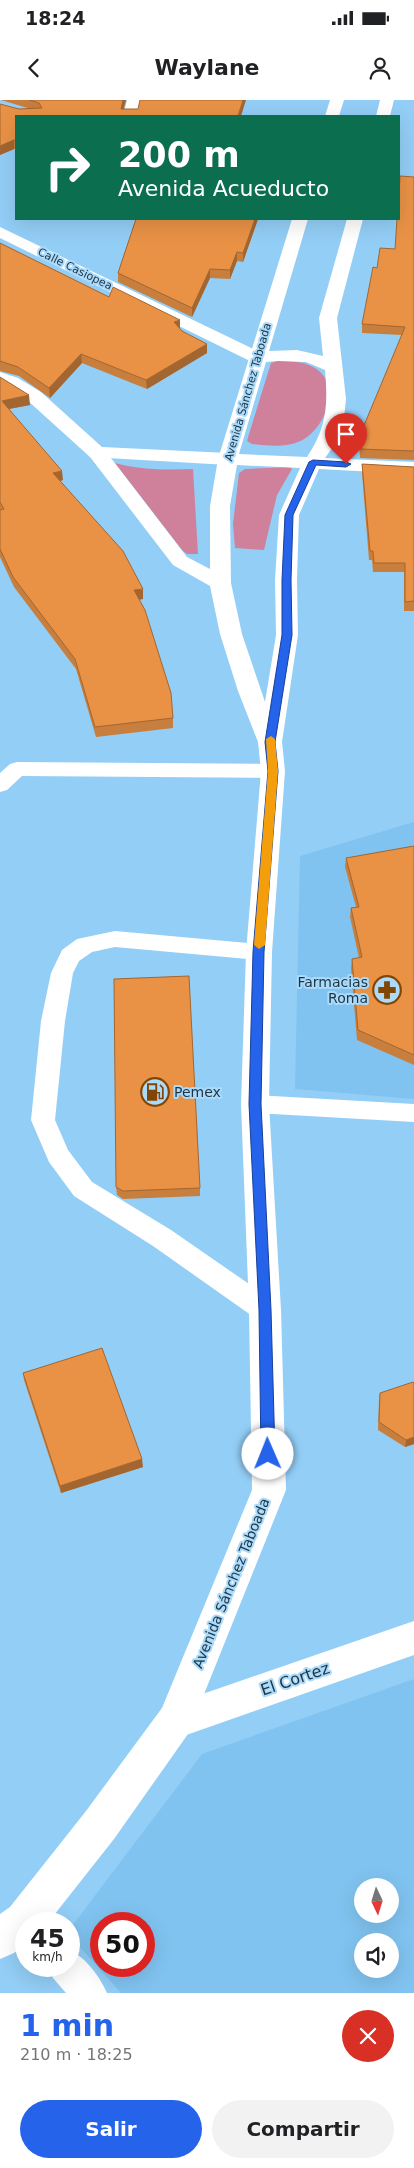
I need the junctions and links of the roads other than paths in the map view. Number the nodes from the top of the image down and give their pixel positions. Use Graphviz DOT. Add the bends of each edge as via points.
graph roads {
  1 [pos="134,100"];
  2 [pos="336,100"];
  3 [pos="387,100"];
  4 [pos="131,115"];
  5 [pos="332,115"];
  6 [pos="383,115"];
  7 [pos="300,220"];
  8 [pos="355,220"];
  9 [pos="0,232"];
  10 [pos="258,358"];
  11 [pos="334,367"];
  12 [pos="0,377"];
  13 [pos="97,453"];
  14 [pos="228,459"];
  15 [pos="313,462"];
  16 [pos="414,468"];
  17 [pos="220,583"];
  18 [pos="272,756"];
  19 [pos="0,785"];
  20 [pos="259,952"];
  21 [pos="255,1104"];
  22 [pos="414,1112"];
  23 [pos="265,1310"];
  24 [pos="414,1638"];
  25 [pos="175,1720"];
  26 [pos="30,1912"];
  27 [pos="75,1977"];
  28 [pos="89,1993"];
  1 -- 4 [label="main road"];
  2 -- 5 [label="main road"];
  3 -- 6 [label="main road"];
  7 -- 10 [label="main road, Avenida Sánchez Taboada"];
  8 -- 11 [label="main road, Avenida Sánchez Taboada" via="328,318"];
  9 -- 10 [label="main road, Calle Casiopea"];
  10 -- 11 [label="main road" via="299,355 319,359"];
  10 -- 14 [label="main road, Avenida Sánchez Taboada"];
  11 -- 15 [label="main road, Avenida Sánchez Taboada" via="335,418 325,444"];
  12 -- 13 [label="main road" via="34,396"];
  13 -- 14 [label="main road"];
  13 -- 17 [label="main road" via="180,562"];
  14 -- 15 [label="main road"];
  14 -- 17 [label="main road, Avenida Sánchez Taboada" via="220,506"];
  15 -- 16 [label="main road"];
  15 -- 18 [label="main road, Avenida Sánchez Taboada" via="289,515 287,635"];
  17 -- 18 [label="main road, Avenida Sánchez Taboada" via="248,691"];
  18 -- 19 [label="lane" via="17,769"];
  18 -- 20 [label="main road, Avenida Sánchez Taboada"];
  20 -- 21 [label="main road, Avenida Sánchez Taboada"];
  20 -- 23 [label="lane" via="115,939 85,945 70,956 62,973 52,1021 42,1120 58,1156 83,1189 162,1238"];
  21 -- 22 [label="lane"];
  21 -- 23 [label="main road, Avenida Sánchez Taboada"];
  23 -- 25 [label="main road, Avenida Sánchez Taboada" via="269,1490"];
  24 -- 25 [label="main road, El Cortez"];
  25 -- 26 [label="main road, Avenida Sánchez Taboada" via="100,1825"];
  27 -- 28 [label="lane"];
}
